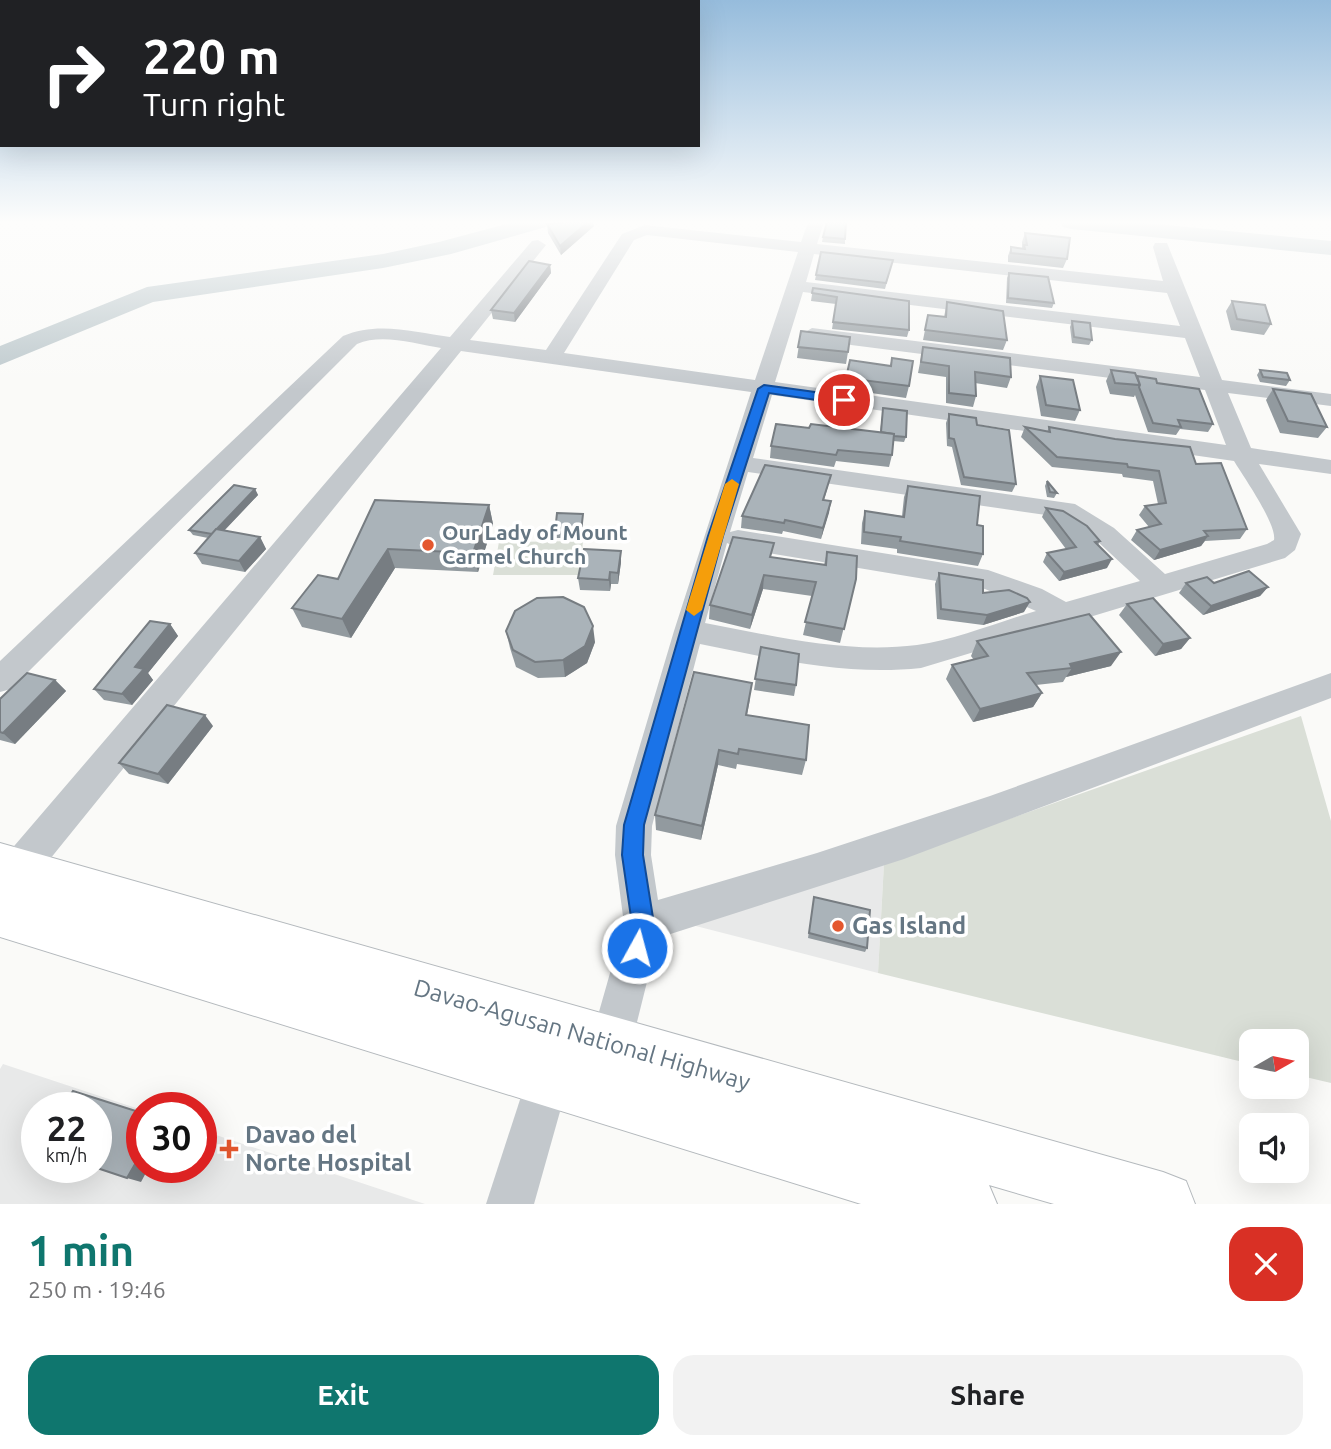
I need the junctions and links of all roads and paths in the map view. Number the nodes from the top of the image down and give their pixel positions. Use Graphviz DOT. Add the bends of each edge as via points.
graph roads {
  1 [pos="510,278"];
  2 [pos="603,278"];
  3 [pos="798,278"];
  4 [pos="1084,278"];
  5 [pos="1171,278"];
  6 [pos="796,286"];
  7 [pos="1174,288"];
  8 [pos="781,331"];
  9 [pos="1192,333"];
  10 [pos="455,344"];
  11 [pos="551,358"];
  12 [pos="1215,387"];
  13 [pos="764,389"];
  14 [pos="1331,400"];
  15 [pos="1242,455"];
  16 [pos="739,463"];
  17 [pos="1331,467"];
  18 [pos="716,536"];
  19 [pos="1161,586"];
  20 [pos="1064,614"];
  21 [pos="688,631"];
  22 [pos="0,680"];
  23 [pos="1331,685"];
  24 [pos="6,899"];
  25 [pos="643,924"];
  26 [pos="580,1060"];
  27 [pos="510,1204"];
  28 [pos="965,1204"];
  29 [pos="1163,1204"];
  1 -- 10 [label="street"];
  2 -- 11 [label="street"];
  3 -- 6 [label="street"];
  4 -- 7 [label="street"];
  5 -- 7 [label="street"];
  6 -- 8 [label="street"];
  6 -- 9 [label="street"];
  7 -- 9 [label="street"];
  8 -- 12 [label="street"];
  8 -- 13 [label="street"];
  9 -- 12 [label="street"];
  10 -- 11 [label="street"];
  10 -- 22 [label="street" via="374,333 350,340"];
  10 -- 24 [label="street"];
  11 -- 13 [label="street"];
  12 -- 14 [label="street"];
  12 -- 15 [label="street"];
  13 -- 15 [label="street"];
  13 -- 16 [label="street"];
  15 -- 17 [label="street"];
  15 -- 19 [label="street" via="1279,516 1286,544"];
  16 -- 18 [label="street"];
  16 -- 19 [label="street" via="1066,510 1110,534"];
  18 -- 20 [label="street" via="988,580"];
  18 -- 21 [label="street"];
  19 -- 20 [label="street"];
  20 -- 21 [label="street" via="921,656 880,662 857,662"];
  21 -- 25 [label="street" via="634,825 633,855"];
  23 -- 25 [label="street" via="944,829"];
  24 -- 26 [label="highway, Davao-Agusan National Highway" via="275,970"];
  25 -- 26 [label="street"];
  26 -- 27 [label="street"];
  26 -- 28 [label="highway, Davao-Agusan National Highway"];
  26 -- 29 [label="highway, Davao-Agusan National Highway"];
}
